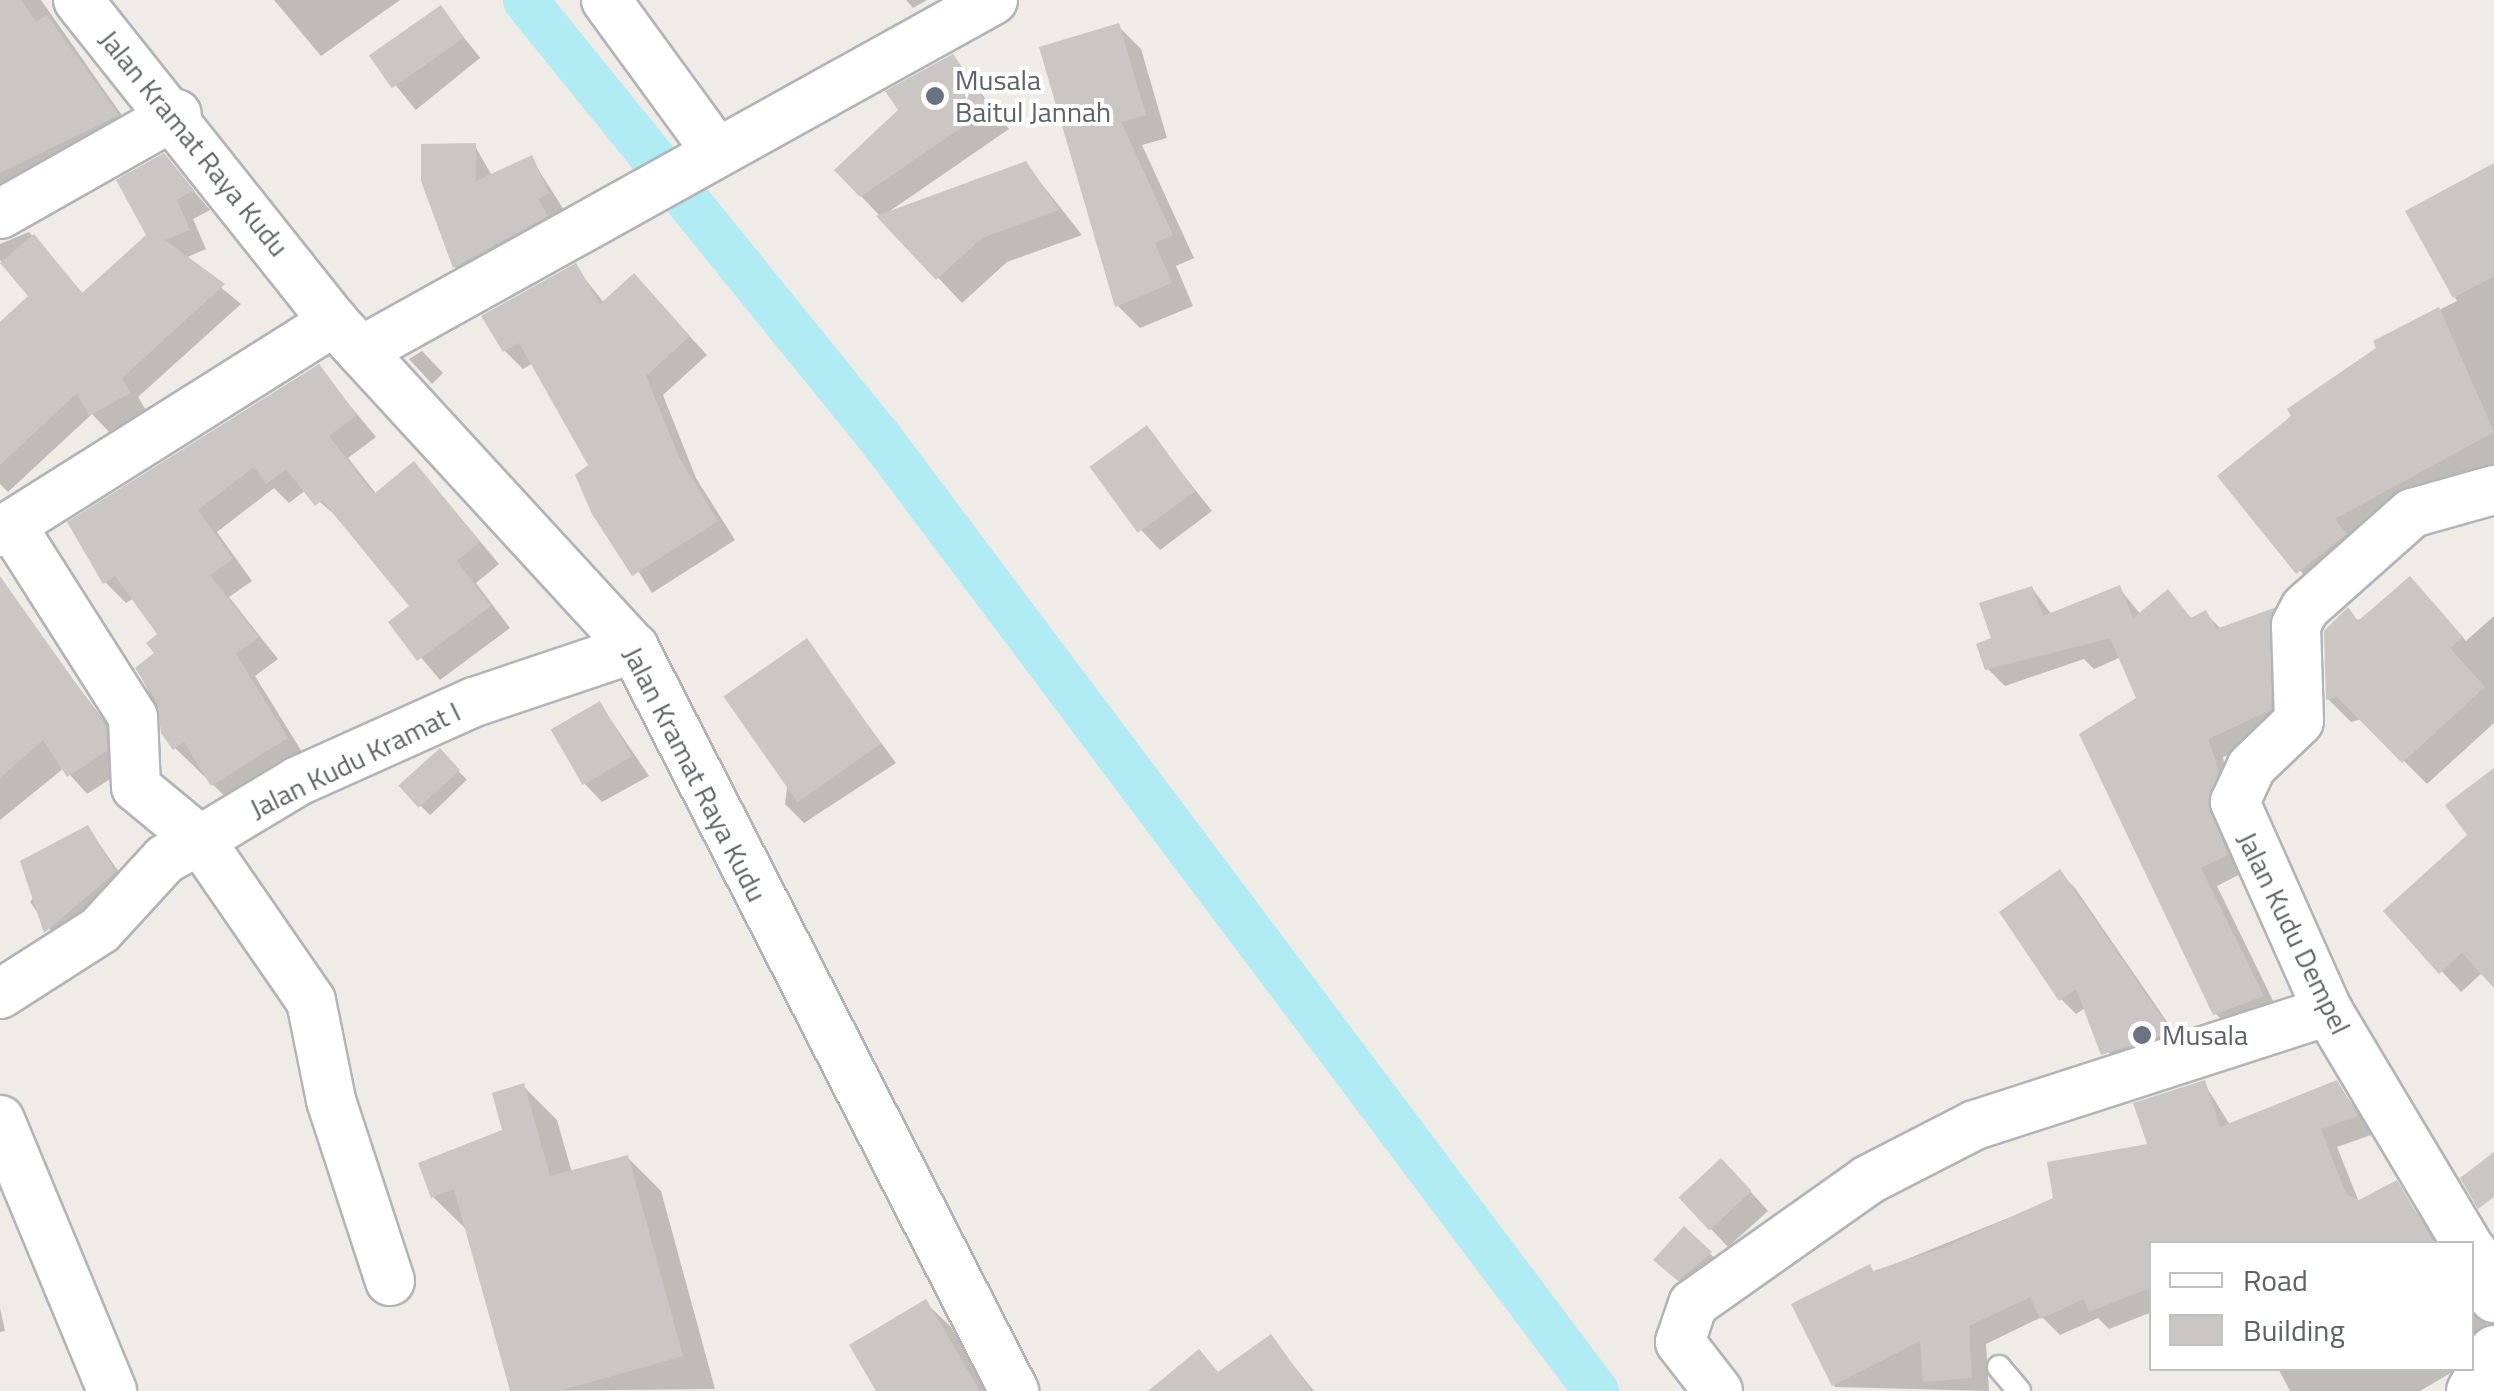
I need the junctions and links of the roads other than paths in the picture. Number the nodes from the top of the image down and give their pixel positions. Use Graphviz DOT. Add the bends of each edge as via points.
graph roads {
  1 [pos="78,0"];
  2 [pos="606,0"];
  3 [pos="992,0"];
  4 [pos="177,114"];
  5 [pos="704,160"];
  6 [pos="0,214"];
  7 [pos="348,336"];
  8 [pos="2494,490"];
  9 [pos="6,528"];
  10 [pos="634,648"];
  11 [pos="200,840"];
  12 [pos="0,994"];
  13 [pos="2328,1011"];
  14 [pos="0,1120"];
  15 [pos="2466,1241"];
  16 [pos="2474,1255"];
  17 [pos="390,1280"];
  18 [pos="2494,1298"];
  19 [pos="2494,1350"];
  20 [pos="1999,1367"];
  21 [pos="112,1391"];
  22 [pos="1014,1391"];
  23 [pos="1718,1391"];
  24 [pos="2019,1391"];
  25 [pos="2471,1391"];
  1 -- 4 [label="street, Jalan Kramat Raya Kudu"];
  2 -- 5 [label="street"];
  3 -- 5 [label="street"];
  4 -- 6 [label="street"];
  4 -- 7 [label="street, Jalan Kramat Raya Kudu"];
  5 -- 7 [label="street" via="633,207"];
  7 -- 9 [label="street"];
  7 -- 10 [label="street, Jalan Kramat Raya Kudu"];
  8 -- 13 [label="street, Jalan Kudu Dempel" via="2412,513 2305,608 2296,625 2299,721 2238,786 2241,824"];
  9 -- 11 [label="street" via="133,717 136,788"];
  10 -- 11 [label="street, Jalan Kudu Kramat I" via="474,702 298,781"];
  10 -- 22 [label="street, Jalan Kramat Raya Kudu"];
  11 -- 12 [label="street, Jalan Kudu Kramat I" via="166,859 100,930"];
  11 -- 17 [label="street" via="311,1001 331,1100"];
  13 -- 15 [label="street, Jalan Kudu Dempel"];
  13 -- 23 [label="street" via="1975,1125 1868,1180 1692,1304 1680,1342"];
  14 -- 21 [label="street"];
  16 -- 18 [label="street"];
  19 -- 25 [label="street"];
  20 -- 24 [label="lane"];
}
